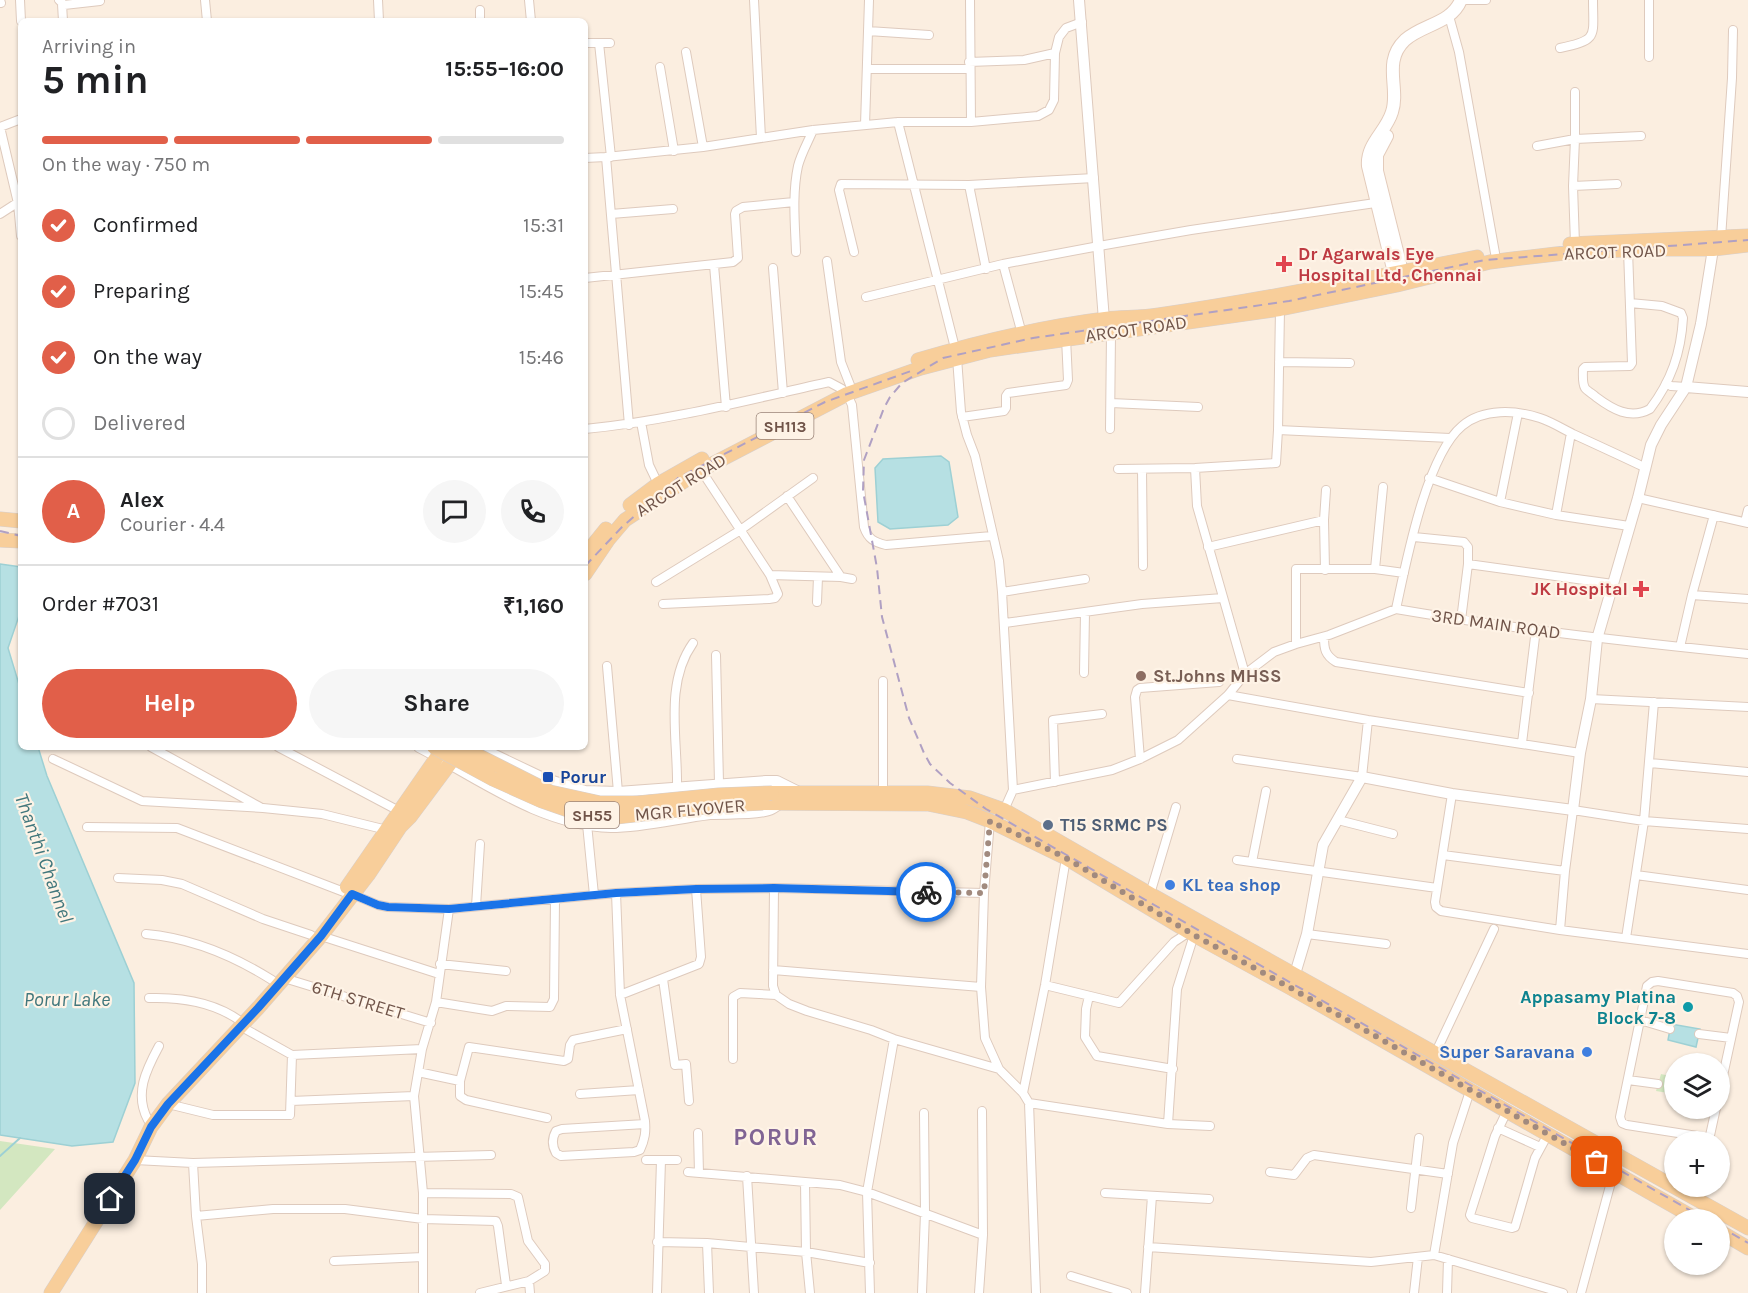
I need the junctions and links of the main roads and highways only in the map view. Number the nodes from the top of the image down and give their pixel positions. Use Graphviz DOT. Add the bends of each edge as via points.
graph roads {
  1 [pos="1464,1"];
  2 [pos="1748,236"];
  3 [pos="1717,244"];
  4 [pos="1748,246"];
  5 [pos="1400,279"];
  6 [pos="956,353"];
  7 [pos="661,489"];
  8 [pos="0,519"];
  9 [pos="18,521"];
  10 [pos="0,540"];
  11 [pos="18,541"];
  12 [pos="588,551"];
  13 [pos="588,570"];
  14 [pos="468,750"];
  15 [pos="441,754"];
  16 [pos="772,800"];
  17 [pos="1117,882"];
  18 [pos="348,893"];
  19 [pos="1286,975"];
  20 [pos="1353,1015"];
  21 [pos="240,1022"];
  22 [pos="1664,1176"];
  23 [pos="118,1178"];
  24 [pos="1702,1197"];
  25 [pos="1679,1209"];
  26 [pos="1748,1228"];
  27 [pos="1730,1237"];
  28 [pos="1748,1248"];
  29 [pos="43,1293"];
  30 [pos="51,1293"];
  1 -- 5 [label="main road" via="1450,19 1408,38 1401,46 1394,60 1392,114 1368,156"];
  2 -- 3 [label="main road, ARCOT ROAD / SH113"];
  3 -- 4 [label="main road, ARCOT ROAD / SH113"];
  3 -- 5 [label="main road, ARCOT ROAD / SH113" via="1513,258"];
  3 -- 5 [label="main road, ARCOT ROAD / SH113" via="1662,239 1575,244 1495,253"];
  5 -- 6 [label="main road, ARCOT ROAD / SH113" via="1280,309"];
  5 -- 6 [label="main road, ARCOT ROAD / SH113" via="1104,320 1022,334"];
  6 -- 7 [label="main road, ARCOT ROAD / SH113" via="921,368 846,389"];
  7 -- 12 [label="main road, ARCOT ROAD / SH113" via="618,515"];
  7 -- 13 [label="main road, ARCOT ROAD / SH113" via="625,520"];
  8 -- 9 [label="main road"];
  10 -- 11 [label="main road"];
  14 -- 16 [label="main road, MGR FLYOVER / SH55, bridge" via="550,792 600,803 719,795"];
  15 -- 16 [label="main road, MGR FLYOVER / SH55, bridge" via="532,797 582,815 616,817"];
  15 -- 18 [label="main road" via="399,811"];
  15 -- 18 [label="main road" via="410,817"];
  16 -- 17 [label="main road, SH55" via="928,804 967,812"];
  16 -- 17 [label="main road, MGR FLYOVER / SH55" via="799,792 927,793 970,798 1004,810"];
  17 -- 19 [label="main road, SH55" via="1150,894"];
  17 -- 19 [label="main road, SH55" via="1191,933"];
  18 -- 21 [label="main road"];
  19 -- 20 [label="main road, SH55"];
  20 -- 22 [label="main road, SH55"];
  20 -- 25 [label="main road, SH55" via="1470,1090"];
  21 -- 23 [label="main road" via="168,1104 135,1160"];
  21 -- 23 [label="main road" via="162,1099"];
  23 -- 29 [label="main road"];
  23 -- 30 [label="main road"];
  24 -- 26 [label="main road, SH55"];
  27 -- 28 [label="main road"];
}
